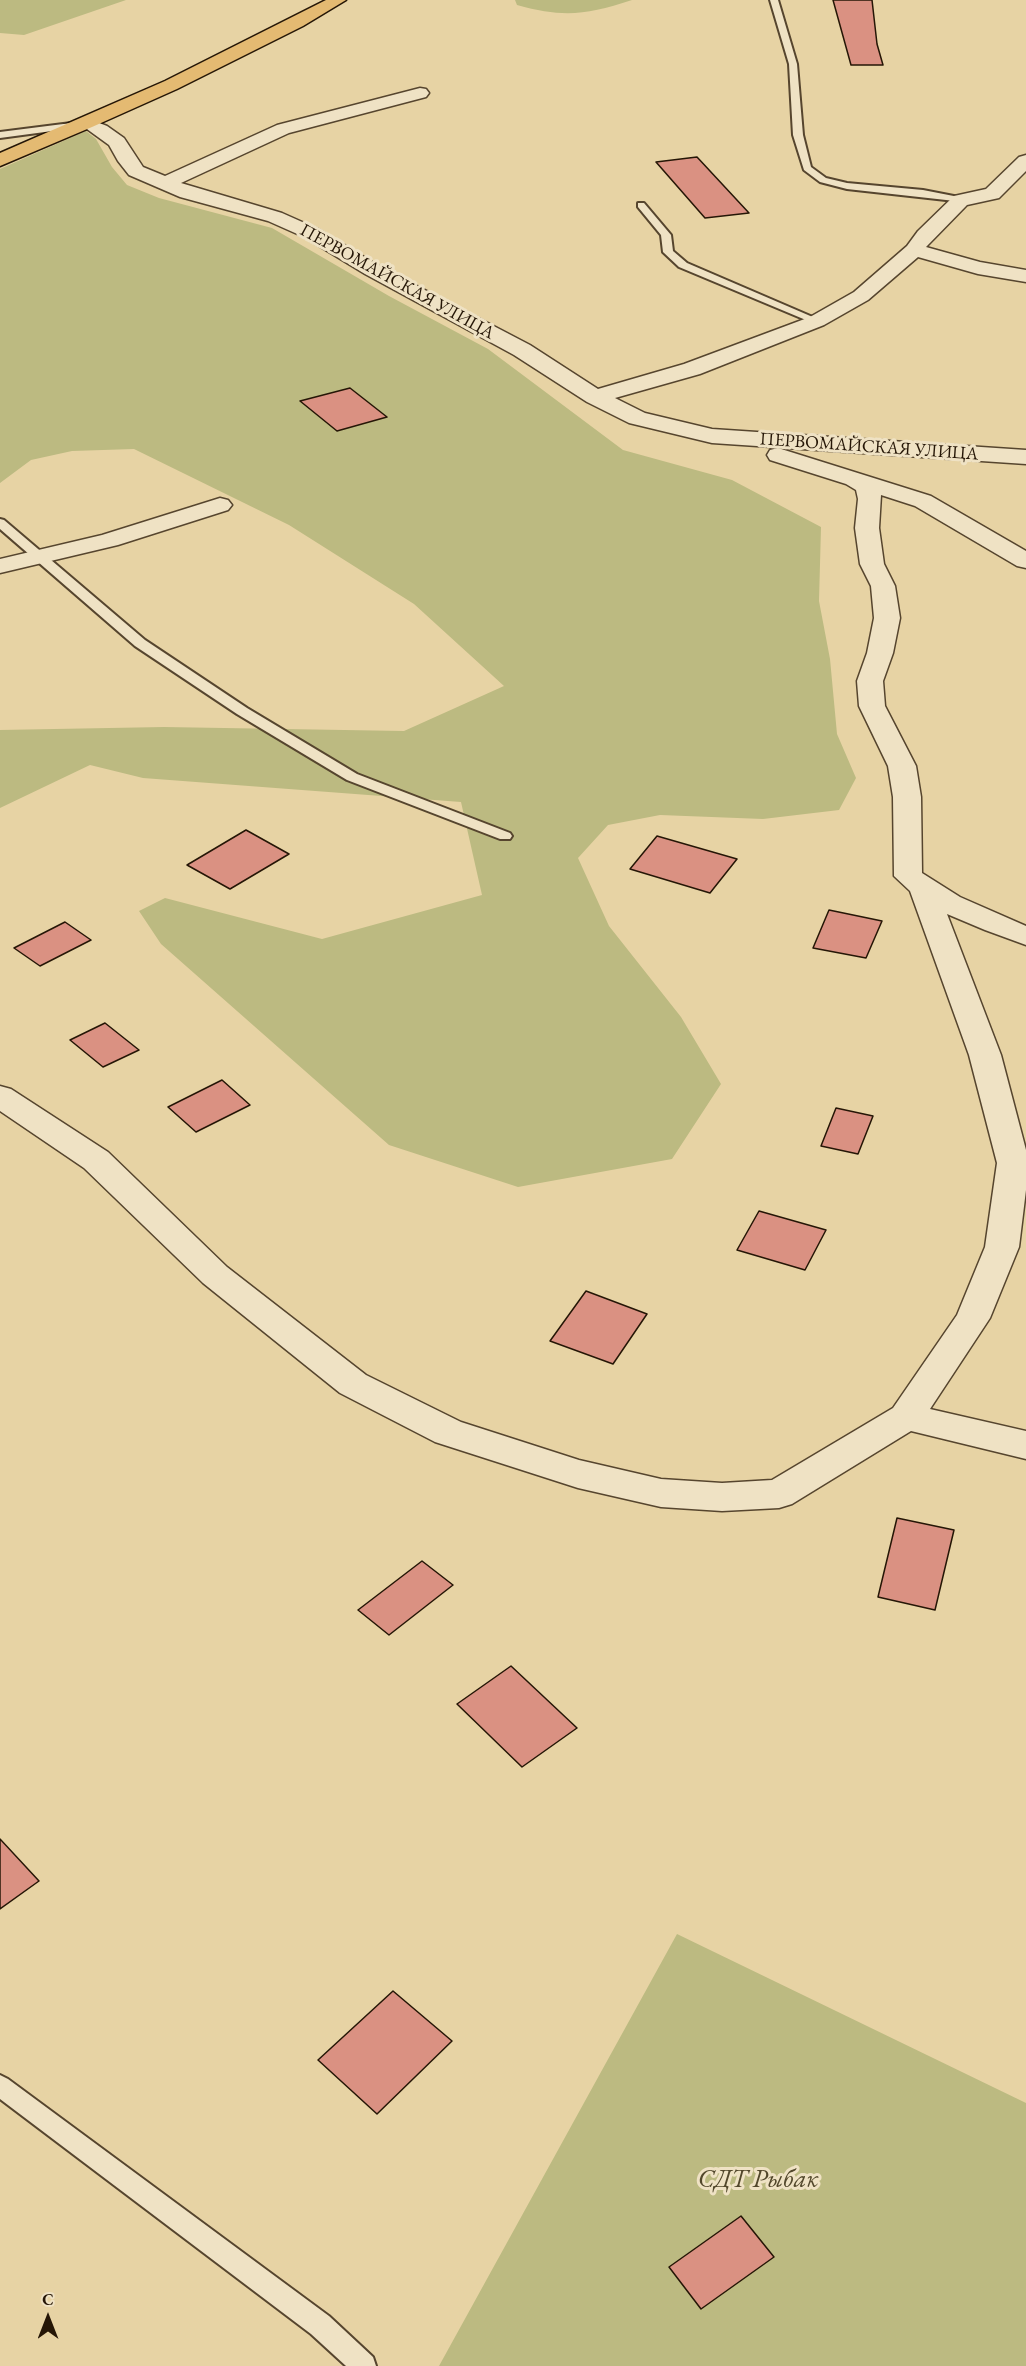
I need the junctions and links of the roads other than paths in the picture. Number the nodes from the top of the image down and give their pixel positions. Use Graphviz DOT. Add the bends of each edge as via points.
graph roads {
  1 [pos="338,0"];
  2 [pos="774,0"];
  3 [pos="420,93"];
  4 [pos="89,124"];
  5 [pos="0,135"];
  6 [pos="0,160"];
  7 [pos="1026,161"];
  8 [pos="164,184"];
  9 [pos="961,200"];
  10 [pos="641,205"];
  11 [pos="914,250"];
  12 [pos="1026,276"];
  13 [pos="817,321"];
  14 [pos="595,396"];
  15 [pos="712,436"];
  16 [pos="1026,457"];
  17 [pos="848,476"];
  18 [pos="220,505"];
  19 [pos="0,523"];
  20 [pos="39,556"];
  21 [pos="1026,561"];
  22 [pos="0,566"];
  23 [pos="505,836"];
  24 [pos="923,888"];
  25 [pos="1026,936"];
  26 [pos="0,1096"];
  27 [pos="1019,1164"];
  28 [pos="906,1417"];
  29 [pos="1026,1445"];
  30 [pos="0,2086"];
  31 [pos="364,2366"];
  1 -- 4 [label="main road"];
  2 -- 9 [label="lane" via="793,64 798,135 807,168 823,180 847,186"];
  3 -- 8 [label="street" via="283,129"];
  4 -- 5 [label="lane"];
  4 -- 6 [label="main road"];
  4 -- 8 [label="street, ПЕРВОМАЙСКАЯ УЛИЦА" via="117,142 136,171"];
  7 -- 9 [label="street" via="992,194"];
  8 -- 14 [label="street, ПЕРВОМАЙСКАЯ УЛИЦА" via="275,217 311,233 522,350"];
  9 -- 11 [label="street"];
  10 -- 13 [label="lane" via="666,235 669,252 684,265"];
  11 -- 12 [label="street" via="978,268"];
  11 -- 13 [label="street" via="861,296"];
  13 -- 14 [label="street" via="692,369"];
  14 -- 15 [label="street, ПЕРВОМАЙСКАЯ УЛИЦА" via="637,418"];
  15 -- 16 [label="street, ПЕРВОМАЙСКАЯ УЛИЦА"];
  15 -- 17 [label="street, ПЕРВОМАЙСКАЯ УЛИЦА"];
  17 -- 21 [label="street, ПЕРВОМАЙСКАЯ УЛИЦА" via="923,501"];
  17 -- 24 [label="street" via="867,486 872,564 883,586 886,618 870,681 872,706 902,766 907,798 908,876"];
  18 -- 20 [label="street" via="109,540"];
  19 -- 20 [label="lane"];
  20 -- 22 [label="street"];
  20 -- 23 [label="lane" via="140,643 242,711 352,777"];
  24 -- 25 [label="street"];
  24 -- 27 [label="street" via="985,1055"];
  26 -- 28 [label="street" via="96,1160 215,1275 352,1384 448,1432 578,1474 661,1493 722,1497 778,1494"];
  27 -- 28 [label="street" via="1002,1247 973,1318"];
  28 -- 29 [label="street"];
  30 -- 31 [label="lane" via="320,2325"];
}
